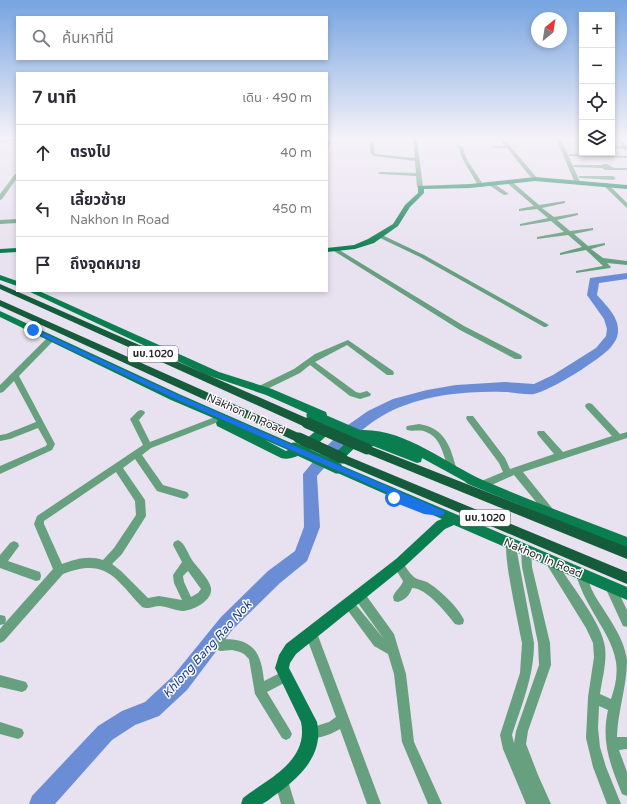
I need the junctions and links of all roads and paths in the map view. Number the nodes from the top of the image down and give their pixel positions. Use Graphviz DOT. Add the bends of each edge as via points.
graph roads {
  1 [pos="419,175"];
  2 [pos="16,176"];
  3 [pos="475,176"];
  4 [pos="532,176"];
  5 [pos="577,176"];
  6 [pos="609,176"];
  7 [pos="535,179"];
  8 [pos="579,180"];
  9 [pos="506,182"];
  10 [pos="610,182"];
  11 [pos="491,184"];
  12 [pos="481,186"];
  13 [pos="420,187"];
  14 [pos="627,187"];
  15 [pos="506,194"];
  16 [pos="1,197"];
  17 [pos="563,202"];
  18 [pos="538,206"];
  19 [pos="627,206"];
  20 [pos="521,210"];
  21 [pos="576,214"];
  22 [pos="16,215"];
  23 [pos="552,219"];
  24 [pos="16,221"];
  25 [pos="0,222"];
  26 [pos="8,222"];
  27 [pos="522,225"];
  28 [pos="591,229"];
  29 [pos="569,233"];
  30 [pos="380,236"];
  31 [pos="539,238"];
  32 [pos="603,244"];
  33 [pos="587,248"];
  34 [pos="16,250"];
  35 [pos="328,250"];
  36 [pos="336,250"];
  37 [pos="0,251"];
  38 [pos="562,254"];
  39 [pos="600,260"];
  40 [pos="627,263"];
  41 [pos="578,272"];
  42 [pos="0,277"];
  43 [pos="16,284"];
  44 [pos="0,286"];
  45 [pos="34,292"];
  46 [pos="0,303"];
  47 [pos="0,314"];
  48 [pos="546,325"];
  49 [pos="52,338"];
  50 [pos="518,356"];
  51 [pos="311,362"];
  52 [pos="210,373"];
  53 [pos="390,373"];
  54 [pos="15,375"];
  55 [pos="260,389"];
  56 [pos="0,390"];
  57 [pos="367,394"];
  58 [pos="175,397"];
  59 [pos="589,406"];
  60 [pos="141,413"];
  61 [pos="470,418"];
  62 [pos="309,419"];
  63 [pos="215,420"];
  64 [pos="40,424"];
  65 [pos="410,428"];
  66 [pos="541,433"];
  67 [pos="623,436"];
  68 [pos="0,438"];
  69 [pos="369,445"];
  70 [pos="148,446"];
  71 [pos="136,454"];
  72 [pos="561,456"];
  73 [pos="340,463"];
  74 [pos="117,466"];
  75 [pos="452,468"];
  76 [pos="0,470"];
  77 [pos="512,472"];
  78 [pos="480,484"];
  79 [pos="184,495"];
  80 [pos="549,512"];
  81 [pos="448,516"];
  82 [pos="627,543"];
  83 [pos="511,544"];
  84 [pos="178,545"];
  85 [pos="14,546"];
  86 [pos="526,550"];
  87 [pos="627,552"];
  88 [pos="551,562"];
  89 [pos="0,563"];
  90 [pos="188,563"];
  91 [pos="105,565"];
  92 [pos="398,565"];
  93 [pos="59,570"];
  94 [pos="581,575"];
  95 [pos="36,576"];
  96 [pos="627,578"];
  97 [pos="408,582"];
  98 [pos="610,587"];
  99 [pos="627,594"];
  100 [pos="359,596"];
  101 [pos="398,598"];
  102 [pos="189,604"];
  103 [pos="348,604"];
  104 [pos="599,613"];
  105 [pos="584,614"];
  106 [pos="459,620"];
  107 [pos="627,622"];
  108 [pos="525,628"];
  109 [pos="541,630"];
  110 [pos="311,633"];
  111 [pos="0,637"];
  112 [pos="220,645"];
  113 [pos="393,650"];
  114 [pos="286,676"];
  115 [pos="0,682"];
  116 [pos="22,686"];
  117 [pos="259,690"];
  118 [pos="594,697"];
  119 [pos="615,707"];
  120 [pos="343,720"];
  121 [pos="0,728"];
  122 [pos="18,733"];
  123 [pos="311,733"];
  124 [pos="286,734"];
  125 [pos="627,743"];
  126 [pos="613,744"];
  127 [pos="527,779"];
  128 [pos="280,780"];
  129 [pos="627,789"];
  130 [pos="249,804"];
  131 [pos="288,804"];
  132 [pos="374,804"];
  133 [pos="436,804"];
  134 [pos="533,804"];
  135 [pos="544,804"];
  136 [pos="614,804"];
  1 -- 13 [label="street"];
  2 -- 16 [label="street"];
  3 -- 12 [label="street"];
  4 -- 7 [label="street"];
  5 -- 8 [label="street"];
  6 -- 10 [label="street"];
  7 -- 8 [label="main road"];
  7 -- 9 [label="main road"];
  8 -- 10 [label="main road"];
  9 -- 11 [label="main road"];
  9 -- 18 [label="street"];
  10 -- 14 [label="main road"];
  10 -- 19 [label="street"];
  11 -- 12 [label="main road"];
  11 -- 15 [label="street"];
  12 -- 13 [label="main road"];
  13 -- 30 [label="main road" via="421,194 407,206 399,222"];
  17 -- 18 [label="street"];
  18 -- 20 [label="street"];
  18 -- 23 [label="street"];
  21 -- 23 [label="street"];
  22 -- 26 [label="street"];
  23 -- 27 [label="street"];
  23 -- 29 [label="street"];
  24 -- 26 [label="street"];
  25 -- 26 [label="street"];
  28 -- 29 [label="street"];
  29 -- 31 [label="street"];
  29 -- 33 [label="street"];
  30 -- 36 [label="main road" via="363,245"];
  30 -- 48 [label="street" via="422,256"];
  32 -- 33 [label="street"];
  33 -- 38 [label="street"];
  33 -- 39 [label="street"];
  34 -- 37 [label="main road"];
  35 -- 36 [label="main road"];
  36 -- 50 [label="street" via="462,328"];
  39 -- 40 [label="street"];
  39 -- 41 [label="street" via="608,267"];
  42 -- 43 [label="main road"];
  44 -- 62 [label="main road, Nakhon In Road / นบ.1020"];
  45 -- 52 [label="main road, Nakhon In Road / นบ.1020"];
  46 -- 73 [label="main road, Nakhon In Road / นบ.1020, bridge" via="299,438"];
  47 -- 49 [label="main road, Nakhon In Road / นบ.1020"];
  49 -- 54 [label="street"];
  49 -- 58 [label="main road, Nakhon In Road / นบ.1020"];
  51 -- 53 [label="street" via="348,342"];
  51 -- 55 [label="street"];
  51 -- 57 [label="street" via="353,394"];
  52 -- 55 [label="main road"];
  52 -- 62 [label="main road, Nakhon In Road / นบ.1020"];
  54 -- 56 [label="street"];
  54 -- 64 [label="street"];
  55 -- 63 [label="main road" via="329,418 331,422 291,456"];
  58 -- 63 [label="main road"];
  58 -- 73 [label="main road, Nakhon In Road / นบ.1020, bridge" via="294,448"];
  59 -- 67 [label="street"];
  60 -- 70 [label="street" via="134,419"];
  61 -- 77 [label="street"];
  62 -- 69 [label="main road, Nakhon In Road / นบ.1020, bridge"];
  63 -- 70 [label="street"];
  64 -- 68 [label="street"];
  64 -- 76 [label="street" via="51,444 49,448"];
  65 -- 75 [label="street" via="426,427 434,431 449,455"];
  66 -- 72 [label="street"];
  67 -- 72 [label="street"];
  69 -- 78 [label="main road, Nakhon In Road / นบ.1020"];
  69 -- 87 [label="main road, Nakhon In Road / นบ.1020"];
  70 -- 71 [label="street"];
  71 -- 74 [label="street"];
  71 -- 79 [label="street" via="160,488"];
  72 -- 77 [label="street"];
  73 -- 81 [label="main road, Nakhon In Road / นบ.1020"];
  73 -- 96 [label="main road, Nakhon In Road / นบ.1020"];
  74 -- 91 [label="street" via="140,500 141,516 118,551"];
  74 -- 93 [label="street" via="40,519 39,524"];
  75 -- 78 [label="main road"];
  75 -- 81 [label="main road" via="386,437 367,432 329,467 344,478 424,511"];
  77 -- 78 [label="street"];
  77 -- 80 [label="street"];
  78 -- 80 [label="main road, Nakhon In Road / นบ.1020"];
  80 -- 82 [label="main road, Nakhon In Road / นบ.1020"];
  81 -- 83 [label="main road, Nakhon In Road / นบ.1020"];
  81 -- 92 [label="main road"];
  83 -- 86 [label="main road, Nakhon In Road / นบ.1020"];
  83 -- 108 [label="street"];
  84 -- 90 [label="street"];
  85 -- 89 [label="street"];
  86 -- 88 [label="main road, Nakhon In Road / นบ.1020"];
  86 -- 109 [label="street" via="527,567"];
  88 -- 94 [label="main road, Nakhon In Road / นบ.1020"];
  88 -- 105 [label="street" via="560,580"];
  89 -- 95 [label="street"];
  90 -- 102 [label="street" via="178,578"];
  90 -- 102 [label="street" via="206,587 202,597"];
  91 -- 93 [label="street" via="89,562"];
  91 -- 102 [label="street" via="146,603 158,601 175,606"];
  92 -- 97 [label="street"];
  92 -- 100 [label="main road"];
  93 -- 111 [label="street"];
  94 -- 98 [label="main road, Nakhon In Road / นบ.1020"];
  94 -- 104 [label="street"];
  97 -- 101 [label="street" via="406,590"];
  97 -- 106 [label="street" via="424,585"];
  98 -- 99 [label="main road, Nakhon In Road / นบ.1020"];
  98 -- 107 [label="street"];
  100 -- 103 [label="main road"];
  100 -- 113 [label="street" via="388,634"];
  103 -- 110 [label="main road"];
  103 -- 113 [label="street" via="378,642"];
  104 -- 105 [label="street"];
  104 -- 119 [label="street" via="613,635 622,664 621,690"];
  105 -- 118 [label="street" via="599,644 600,664"];
  108 -- 109 [label="street"];
  108 -- 127 [label="street" via="528,643 526,673 506,735 509,749"];
  109 -- 127 [label="street" via="545,665 522,731 520,744"];
  110 -- 114 [label="main road" via="284,658 282,668"];
  110 -- 120 [label="street"];
  112 -- 117 [label="street" via="242,646 251,653 256,660"];
  113 -- 133 [label="street" via="400,674 408,742"];
  114 -- 117 [label="street"];
  114 -- 123 [label="main road" via="308,716"];
  115 -- 116 [label="street"];
  117 -- 124 [label="street"];
  118 -- 119 [label="street"];
  118 -- 136 [label="street" via="592,730 596,754"];
  119 -- 126 [label="street" via="611,736"];
  120 -- 123 [label="street" via="332,727"];
  120 -- 132 [label="street"];
  121 -- 122 [label="street"];
  123 -- 128 [label="main road" via="310,748 298,766"];
  125 -- 126 [label="street"];
  126 -- 129 [label="street"];
  127 -- 134 [label="street"];
  127 -- 135 [label="street"];
  128 -- 130 [label="main road"];
  128 -- 131 [label="street"];
}
